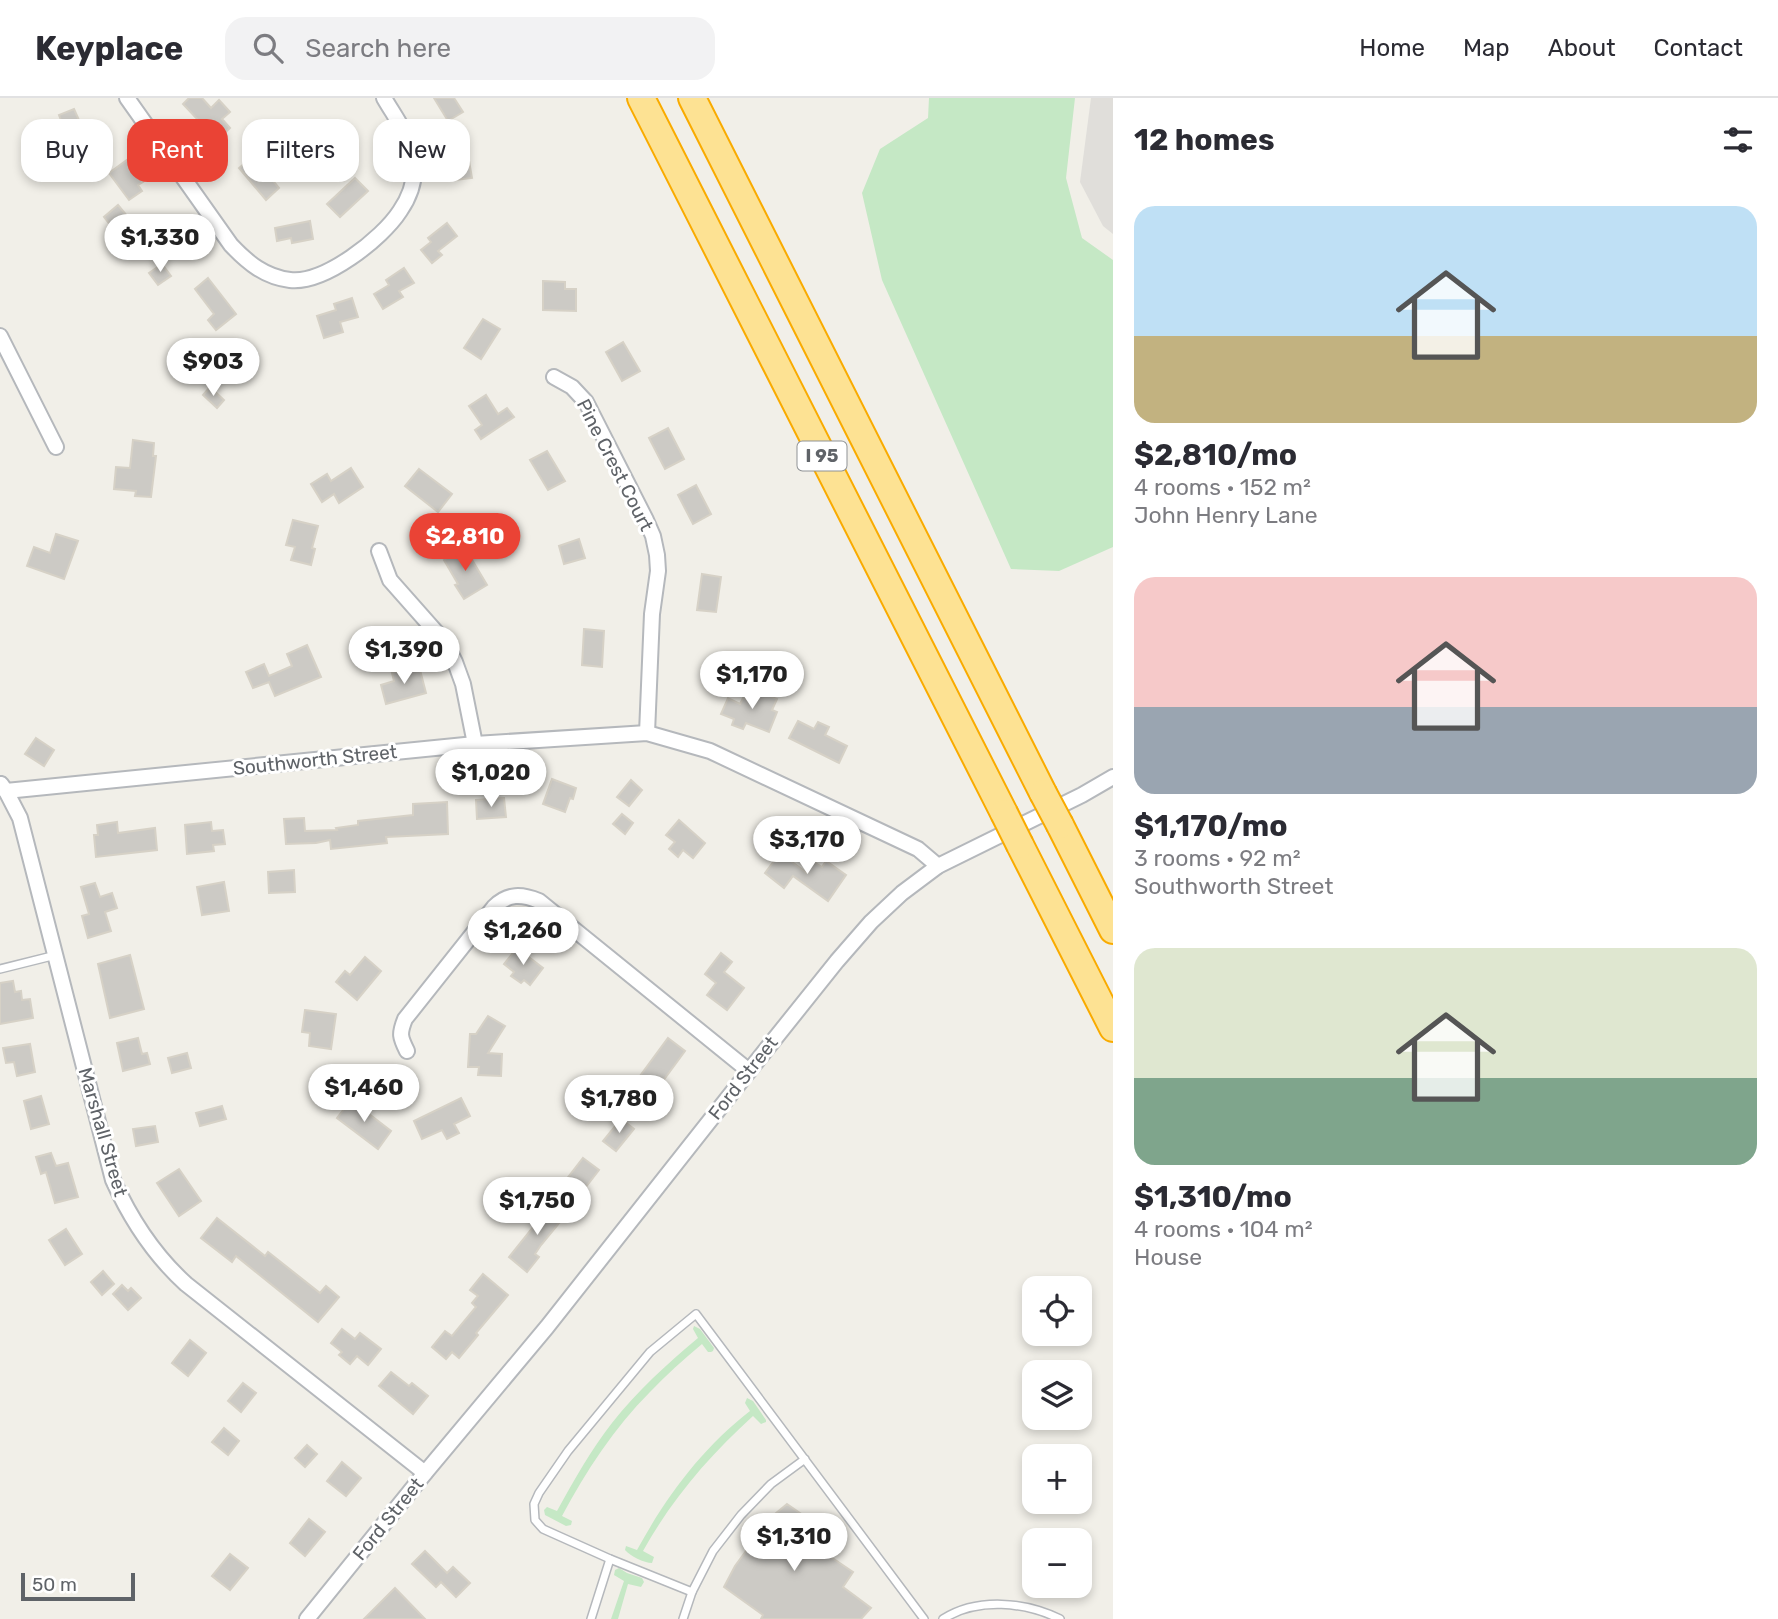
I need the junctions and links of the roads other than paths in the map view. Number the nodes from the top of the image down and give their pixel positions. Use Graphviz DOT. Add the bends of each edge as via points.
graph roads {
  1 [pos="127,98"];
  2 [pos="384,98"];
  3 [pos="641,98"];
  4 [pos="692,98"];
  5 [pos="0,336"];
  6 [pos="554,377"];
  7 [pos="56,447"];
  8 [pos="379,551"];
  9 [pos="647,733"];
  10 [pos="475,744"];
  11 [pos="1113,777"];
  12 [pos="3,787"];
  13 [pos="938,866"];
  14 [pos="1113,930"];
  15 [pos="56,955"];
  16 [pos="0,970"];
  17 [pos="1113,1028"];
  18 [pos="407,1051"];
  19 [pos="748,1071"];
  20 [pos="804,1459"];
  21 [pos="425,1473"];
  22 [pos="610,1559"];
  23 [pos="692,1592"];
  24 [pos="307,1619"];
  25 [pos="591,1619"];
  26 [pos="683,1619"];
  27 [pos="924,1619"];
  28 [pos="943,1619"];
  29 [pos="1060,1619"];
  1 -- 2 [label="street" via="231,245 260,271 292,281 320,276 365,247 407,200 414,155"];
  3 -- 17 [label="highway, I 95, bridge"];
  4 -- 14 [label="highway, I 95, bridge"];
  5 -- 7 [label="street"];
  6 -- 9 [label="street, Pine Crest Court" via="586,402 653,536 658,571"];
  8 -- 10 [label="street" via="390,580 436,632 455,662"];
  9 -- 10 [label="street, Southworth Street"];
  9 -- 13 [label="street, Southworth Street" via="710,751 918,849"];
  10 -- 12 [label="street, Southworth Street"];
  11 -- 13 [label="street, Ford Street"];
  12 -- 15 [label="street, Marshall Street" via="20,818"];
  13 -- 19 [label="street, Ford Street" via="871,922"];
  15 -- 16 [label="lane"];
  15 -- 21 [label="street, Marshall Street" via="113,1181 141,1232 186,1284"];
  18 -- 19 [label="street" via="400,1039 405,1019 494,906 518,896 539,901"];
  19 -- 21 [label="street, Ford Street" via="547,1327"];
  20 -- 22 [label="lane" via="696,1314 650,1352 568,1451 534,1504 535,1520 543,1529"];
  20 -- 23 [label="lane" via="771,1483 741,1515 713,1551"];
  20 -- 27 [label="lane"];
  21 -- 24 [label="street, Ford Street"];
  22 -- 23 [label="lane"];
  22 -- 25 [label="lane"];
  23 -- 26 [label="lane"];
  28 -- 29 [label="lane" via="964,1609 1000,1605 1033,1608"];
}
